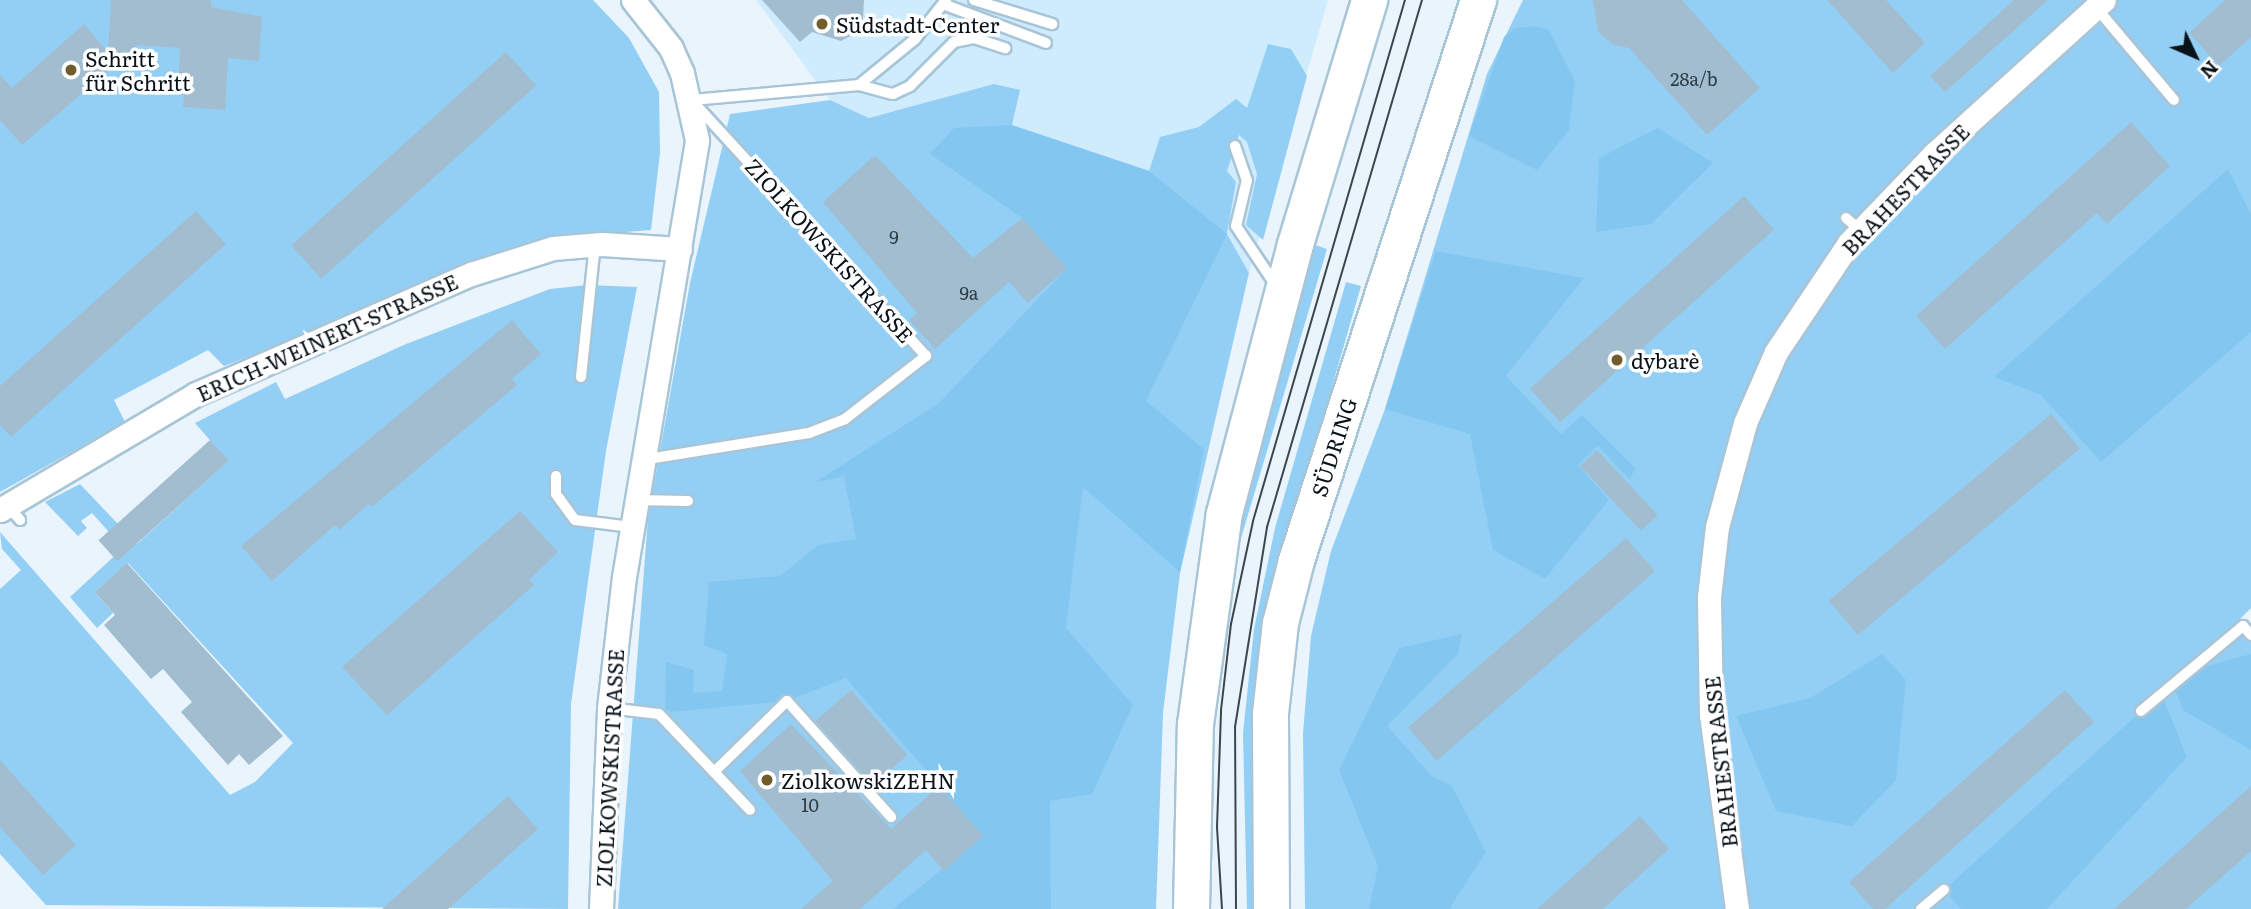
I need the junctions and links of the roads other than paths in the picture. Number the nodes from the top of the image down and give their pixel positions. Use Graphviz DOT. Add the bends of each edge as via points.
graph roads {
  1 [pos="633,0"];
  2 [pos="974,0"];
  3 [pos="1369,0"];
  4 [pos="1478,0"];
  5 [pos="944,2"];
  6 [pos="2097,2"];
  7 [pos="1052,24"];
  8 [pos="1046,43"];
  9 [pos="1004,48"];
  10 [pos="859,85"];
  11 [pos="692,100"];
  12 [pos="2174,100"];
  13 [pos="1235,146"];
  14 [pos="595,244"];
  15 [pos="680,249"];
  16 [pos="1281,296"];
  17 [pos="581,377"];
  18 [pos="642,460"];
  19 [pos="556,476"];
  20 [pos="635,500"];
  21 [pos="688,501"];
  22 [pos="9,512"];
  23 [pos="632,527"];
  24 [pos="2251,635"];
  25 [pos="609,708"];
  26 [pos="2141,711"];
  27 [pos="714,772"];
  28 [pos="750,810"];
  29 [pos="891,817"];
  30 [pos="1944,890"];
  31 [pos="601,909"];
  32 [pos="1191,909"];
  33 [pos="1271,909"];
  34 [pos="1737,909"];
  35 [pos="1921,909"];
  1 -- 11 [label="street, ZIOLKOWSKISTRASSE" via="671,48"];
  2 -- 7 [label="lane"];
  3 -- 16 [label="main road"];
  4 -- 33 [label="main road, SÜDRING" via="1296,560 1280,623 1269,740"];
  5 -- 8 [label="lane"];
  5 -- 10 [label="lane" via="915,39"];
  6 -- 12 [label="lane"];
  6 -- 34 [label="street, BRAHESTRASSE" via="1853,224 1776,352 1745,423 1717,527 1709,597 1710,715"];
  9 -- 10 [label="lane" via="974,38 954,42 901,90 881,95"];
  10 -- 11 [label="lane"];
  11 -- 15 [label="street, ZIOLKOWSKISTRASSE" via="697,140"];
  11 -- 18 [label="lane, ZIOLKOWSKISTRASSE" via="926,356 845,419 809,433"];
  13 -- 16 [label="lane" via="1247,180 1236,226 1266,264"];
  14 -- 15 [label="street, ERICH-WEINERT-STRASSE"];
  14 -- 17 [label="lane"];
  14 -- 22 [label="street, ERICH-WEINERT-STRASSE" via="553,248 471,275 240,374"];
  15 -- 18 [label="street, ZIOLKOWSKISTRASSE"];
  16 -- 32 [label="main road" via="1224,513 1206,618 1189,827"];
  18 -- 20 [label="street, ZIOLKOWSKISTRASSE"];
  19 -- 23 [label="lane" via="555,494 575,520"];
  20 -- 21 [label="lane"];
  20 -- 23 [label="street, ZIOLKOWSKISTRASSE"];
  23 -- 25 [label="street, ZIOLKOWSKISTRASSE"];
  24 -- 26 [label="lane" via="2243,626"];
  25 -- 27 [label="lane" via="659,714"];
  25 -- 31 [label="street, ZIOLKOWSKISTRASSE"];
  27 -- 28 [label="lane"];
  27 -- 29 [label="lane" via="787,701"];
  30 -- 35 [label="lane"];
}
